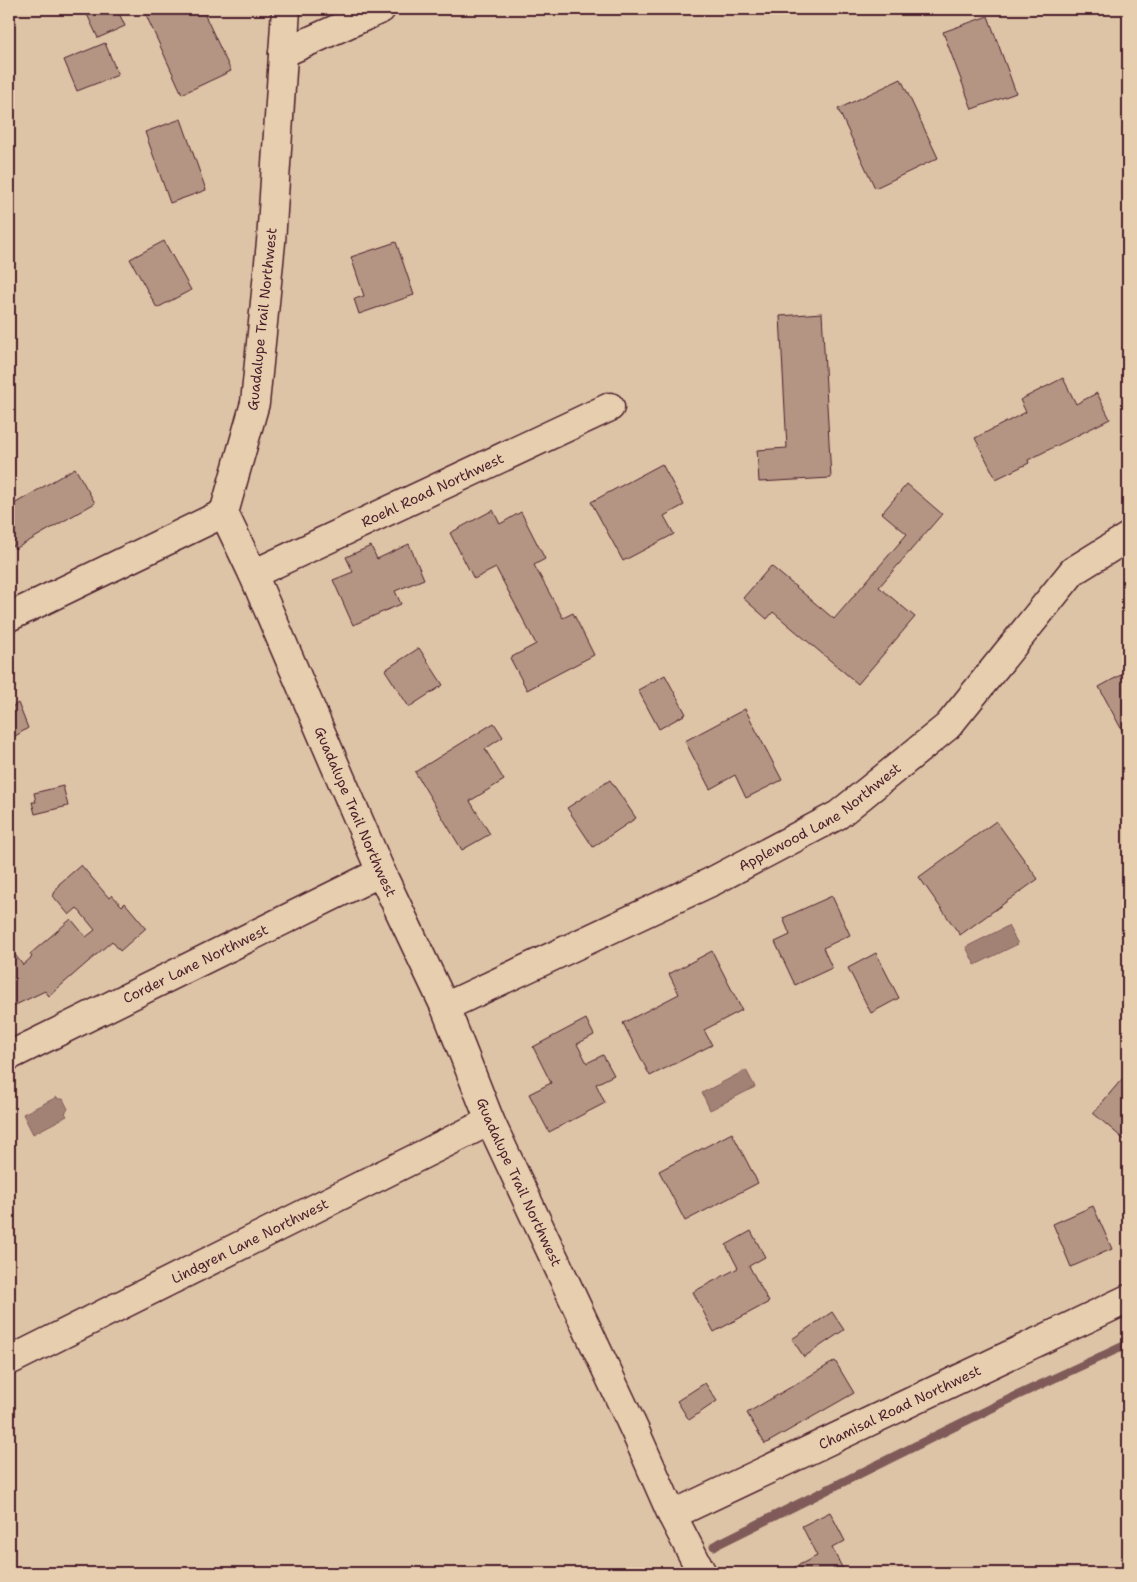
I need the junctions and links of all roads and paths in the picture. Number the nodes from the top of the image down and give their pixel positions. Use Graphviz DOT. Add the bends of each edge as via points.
graph roads {
  1 [pos="286,9"];
  2 [pos="381,9"];
  3 [pos="283,53"];
  4 [pos="610,407"];
  5 [pos="224,513"];
  6 [pos="1128,537"];
  7 [pos="253,574"];
  8 [pos="9,617"];
  9 [pos="381,872"];
  10 [pos="445,1006"];
  11 [pos="9,1056"];
  12 [pos="490,1121"];
  13 [pos="1128,1299"];
  14 [pos="9,1361"];
  15 [pos="672,1515"];
  16 [pos="702,1573"];
  1 -- 3 [label="street, Guadalupe Trail Northwest"];
  2 -- 3 [label="street"];
  3 -- 5 [label="street, Guadalupe Trail Northwest" via="271,242 255,403"];
  4 -- 7 [label="street, Roehl Road Northwest"];
  5 -- 7 [label="street, Guadalupe Trail Northwest"];
  5 -- 8 [label="street"];
  6 -- 10 [label="street, Applewood Lane Northwest" via="1073,571 948,726 838,815 713,881"];
  7 -- 9 [label="street, Guadalupe Trail Northwest"];
  9 -- 10 [label="street, Guadalupe Trail Northwest"];
  9 -- 11 [label="street, Corder Lane Northwest"];
  10 -- 12 [label="street, Guadalupe Trail Northwest"];
  12 -- 14 [label="street, Lindgren Lane Northwest"];
  12 -- 15 [label="street, Guadalupe Trail Northwest"];
  13 -- 15 [label="street, Chamisal Road Northwest"];
  15 -- 16 [label="street, Guadalupe Trail Northwest"];
}
